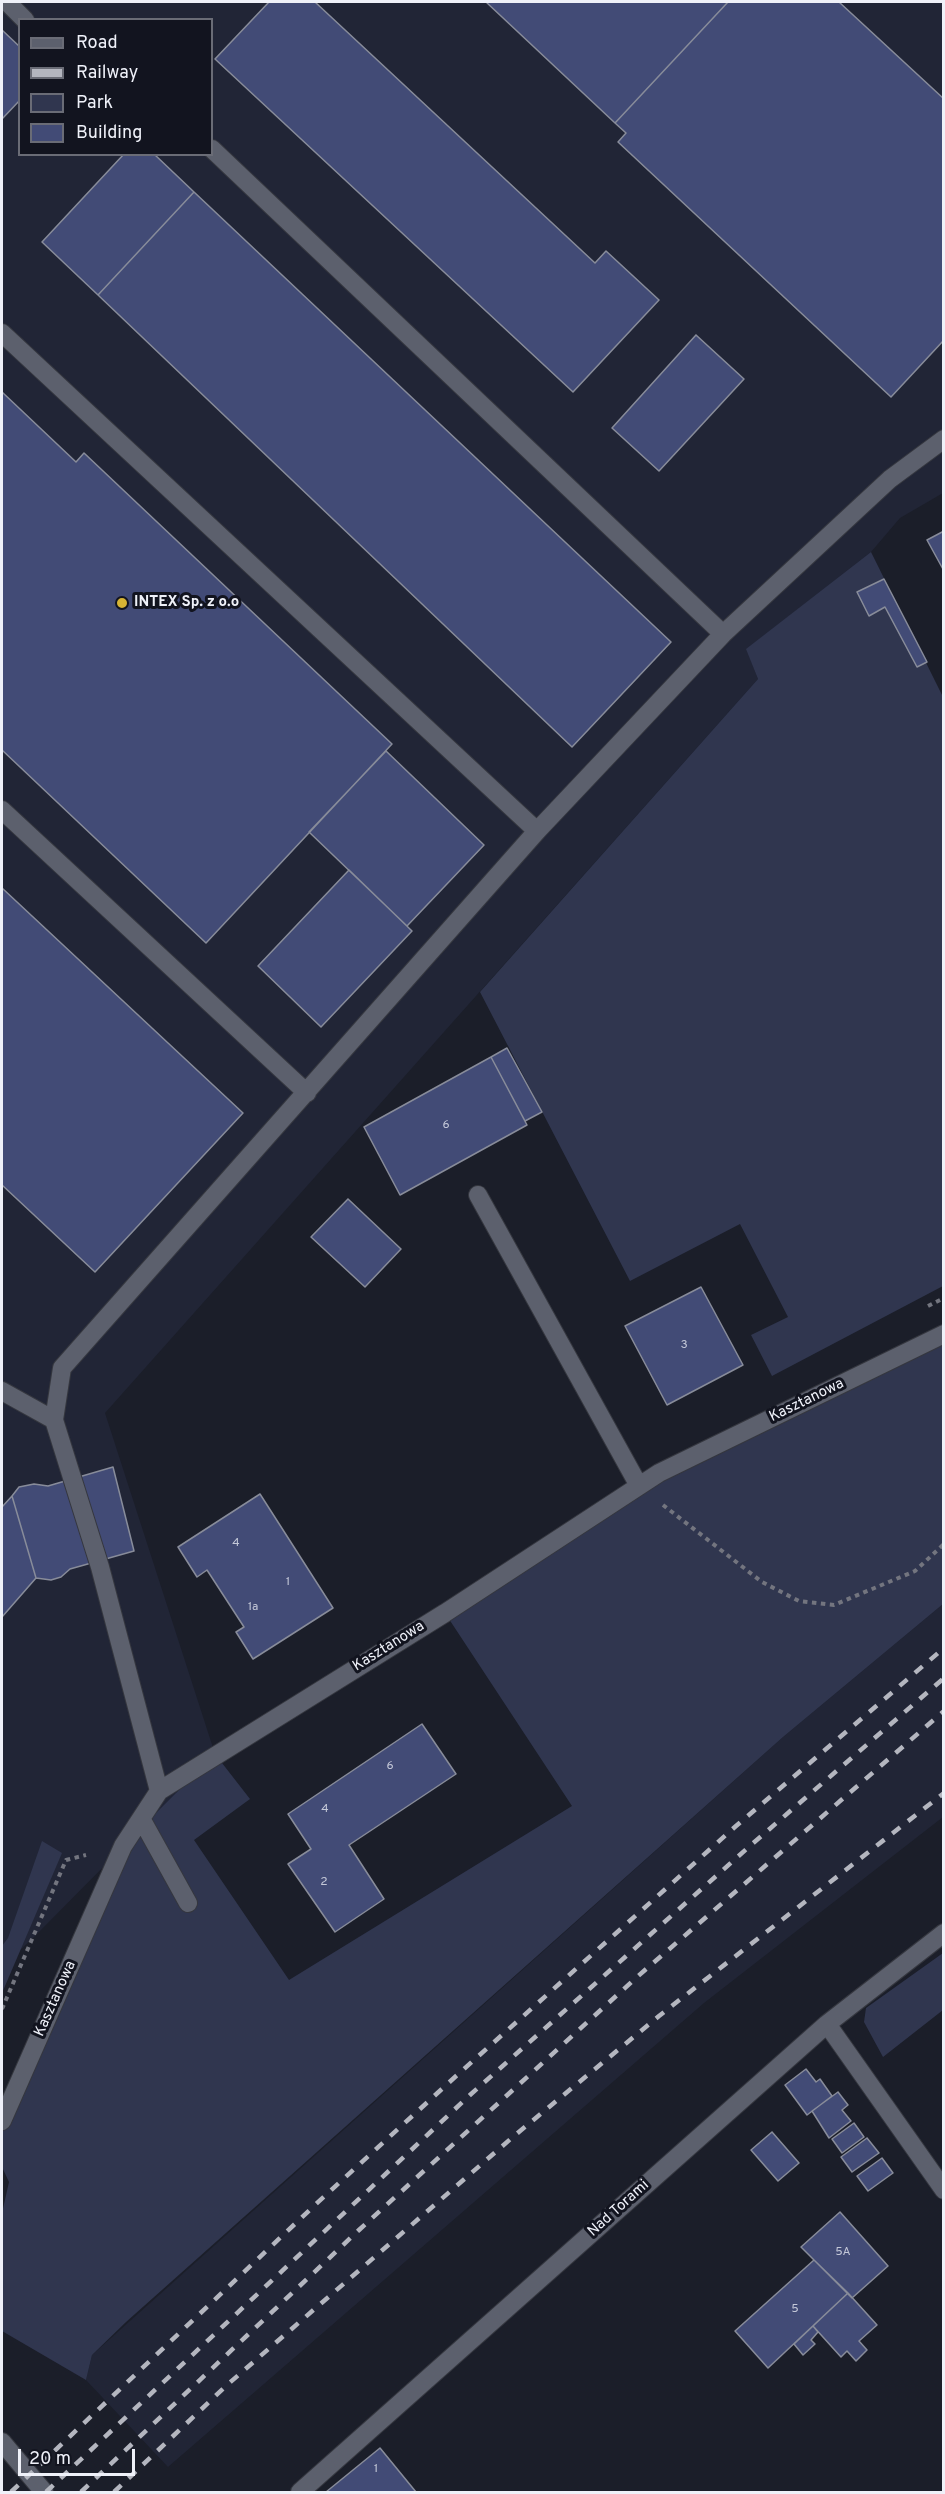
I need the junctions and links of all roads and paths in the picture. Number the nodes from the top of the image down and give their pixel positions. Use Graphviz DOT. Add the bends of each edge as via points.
graph roads {
  1 [pos="7,2"];
  2 [pos="23,18"];
  3 [pos="213,150"];
  4 [pos="2,333"];
  5 [pos="944,439"];
  6 [pos="723,634"];
  7 [pos="2,810"];
  8 [pos="537,831"];
  9 [pos="307,1093"];
  10 [pos="478,1195"];
  11 [pos="944,1334"];
  12 [pos="2,1391"];
  13 [pos="54,1420"];
  14 [pos="639,1486"];
  15 [pos="944,1544"];
  16 [pos="159,1791"];
  17 [pos="142,1820"];
  18 [pos="66,1860"];
  19 [pos="188,1903"];
  20 [pos="944,1933"];
  21 [pos="2,2009"];
  22 [pos="827,2024"];
  23 [pos="2,2121"];
  24 [pos="944,2190"];
  25 [pos="2,2442"];
  26 [pos="44,2493"];
  27 [pos="300,2493"];
  1 -- 2 [label="street"];
  3 -- 6 [label="street"];
  4 -- 8 [label="street"];
  5 -- 6 [label="street" via="890,479"];
  6 -- 8 [label="street"];
  7 -- 9 [label="street"];
  8 -- 9 [label="street"];
  9 -- 13 [label="street" via="62,1368"];
  10 -- 14 [label="street"];
  11 -- 14 [label="street, Kasztanowa"];
  12 -- 13 [label="street"];
  13 -- 16 [label="street" via="100,1567"];
  14 -- 15 [label="path" via="762,1582 799,1601 834,1605 915,1571"];
  14 -- 16 [label="street, Kasztanowa" via="445,1613"];
  16 -- 17 [label="street, Kasztanowa"];
  17 -- 19 [label="street"];
  17 -- 23 [label="street, Kasztanowa" via="123,1846"];
  18 -- 21 [label="path"];
  20 -- 22 [label="street, Nad Torami"];
  22 -- 24 [label="street"];
  22 -- 27 [label="street, Nad Torami"];
  25 -- 26 [label="street"];
}
